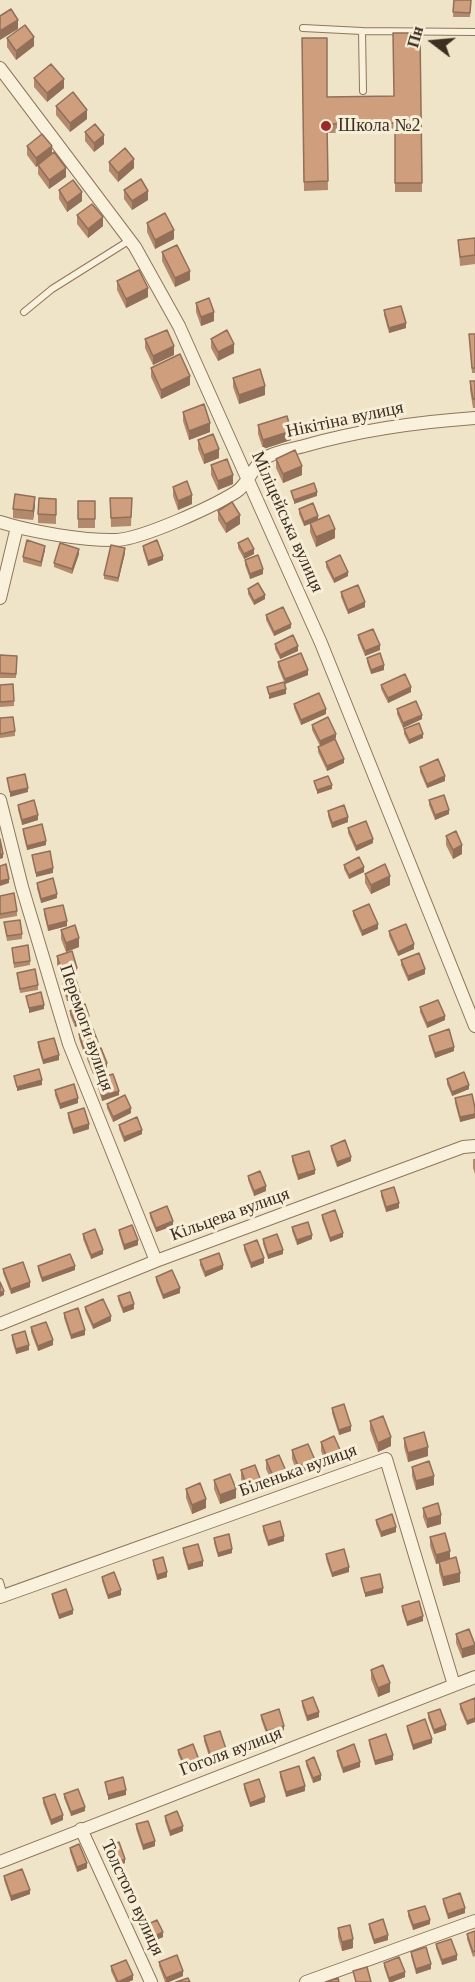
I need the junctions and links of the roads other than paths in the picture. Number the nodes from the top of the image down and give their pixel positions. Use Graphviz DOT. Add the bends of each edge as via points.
graph roads {
  1 [pos="303,28"];
  2 [pos="362,31"];
  3 [pos="475,32"];
  4 [pos="0,68"];
  5 [pos="363,91"];
  6 [pos="130,240"];
  7 [pos="24,312"];
  8 [pos="475,418"];
  9 [pos="248,478"];
  10 [pos="0,522"];
  11 [pos="17,527"];
  12 [pos="0,598"];
  13 [pos="0,800"];
  14 [pos="475,1026"];
  15 [pos="475,1146"];
  16 [pos="156,1261"];
  17 [pos="0,1324"];
  18 [pos="0,1582"];
  19 [pos="2,1597"];
  20 [pos="475,1677"];
  21 [pos="454,1685"];
  22 [pos="81,1829"];
  23 [pos="0,1862"];
  24 [pos="475,1921"];
  25 [pos="151,1982"];
  26 [pos="306,1982"];
  1 -- 2 [label="lane"];
  2 -- 3 [label="lane"];
  2 -- 5 [label="lane"];
  4 -- 6 [label="street, Міліцейська вулиця"];
  6 -- 7 [label="lane"];
  6 -- 9 [label="street, Міліцейська вулиця" via="179,326"];
  8 -- 9 [label="street, Нікітіна вулиця" via="414,423 319,441 269,456"];
  9 -- 11 [label="street, Нікітіна вулиця" via="238,491 201,510 141,535 118,540"];
  9 -- 14 [label="street, Міліцейська вулиця" via="321,643"];
  10 -- 11 [label="street, Нікітіна вулиця"];
  11 -- 12 [label="street"];
  13 -- 16 [label="street, Перемоги вулиця" via="69,1044"];
  15 -- 16 [label="street, Кільцева вулиця"];
  16 -- 17 [label="street, Кільцева вулиця"];
  18 -- 19 [label="lane"];
  19 -- 21 [label="street, Біленька вулиця" via="386,1459"];
  20 -- 21 [label="street, Гоголя вулиця"];
  21 -- 22 [label="street, Гоголя вулиця"];
  22 -- 23 [label="street, Гоголя вулиця"];
  22 -- 25 [label="street, Толстого вулиця"];
  24 -- 26 [label="street"];
}
